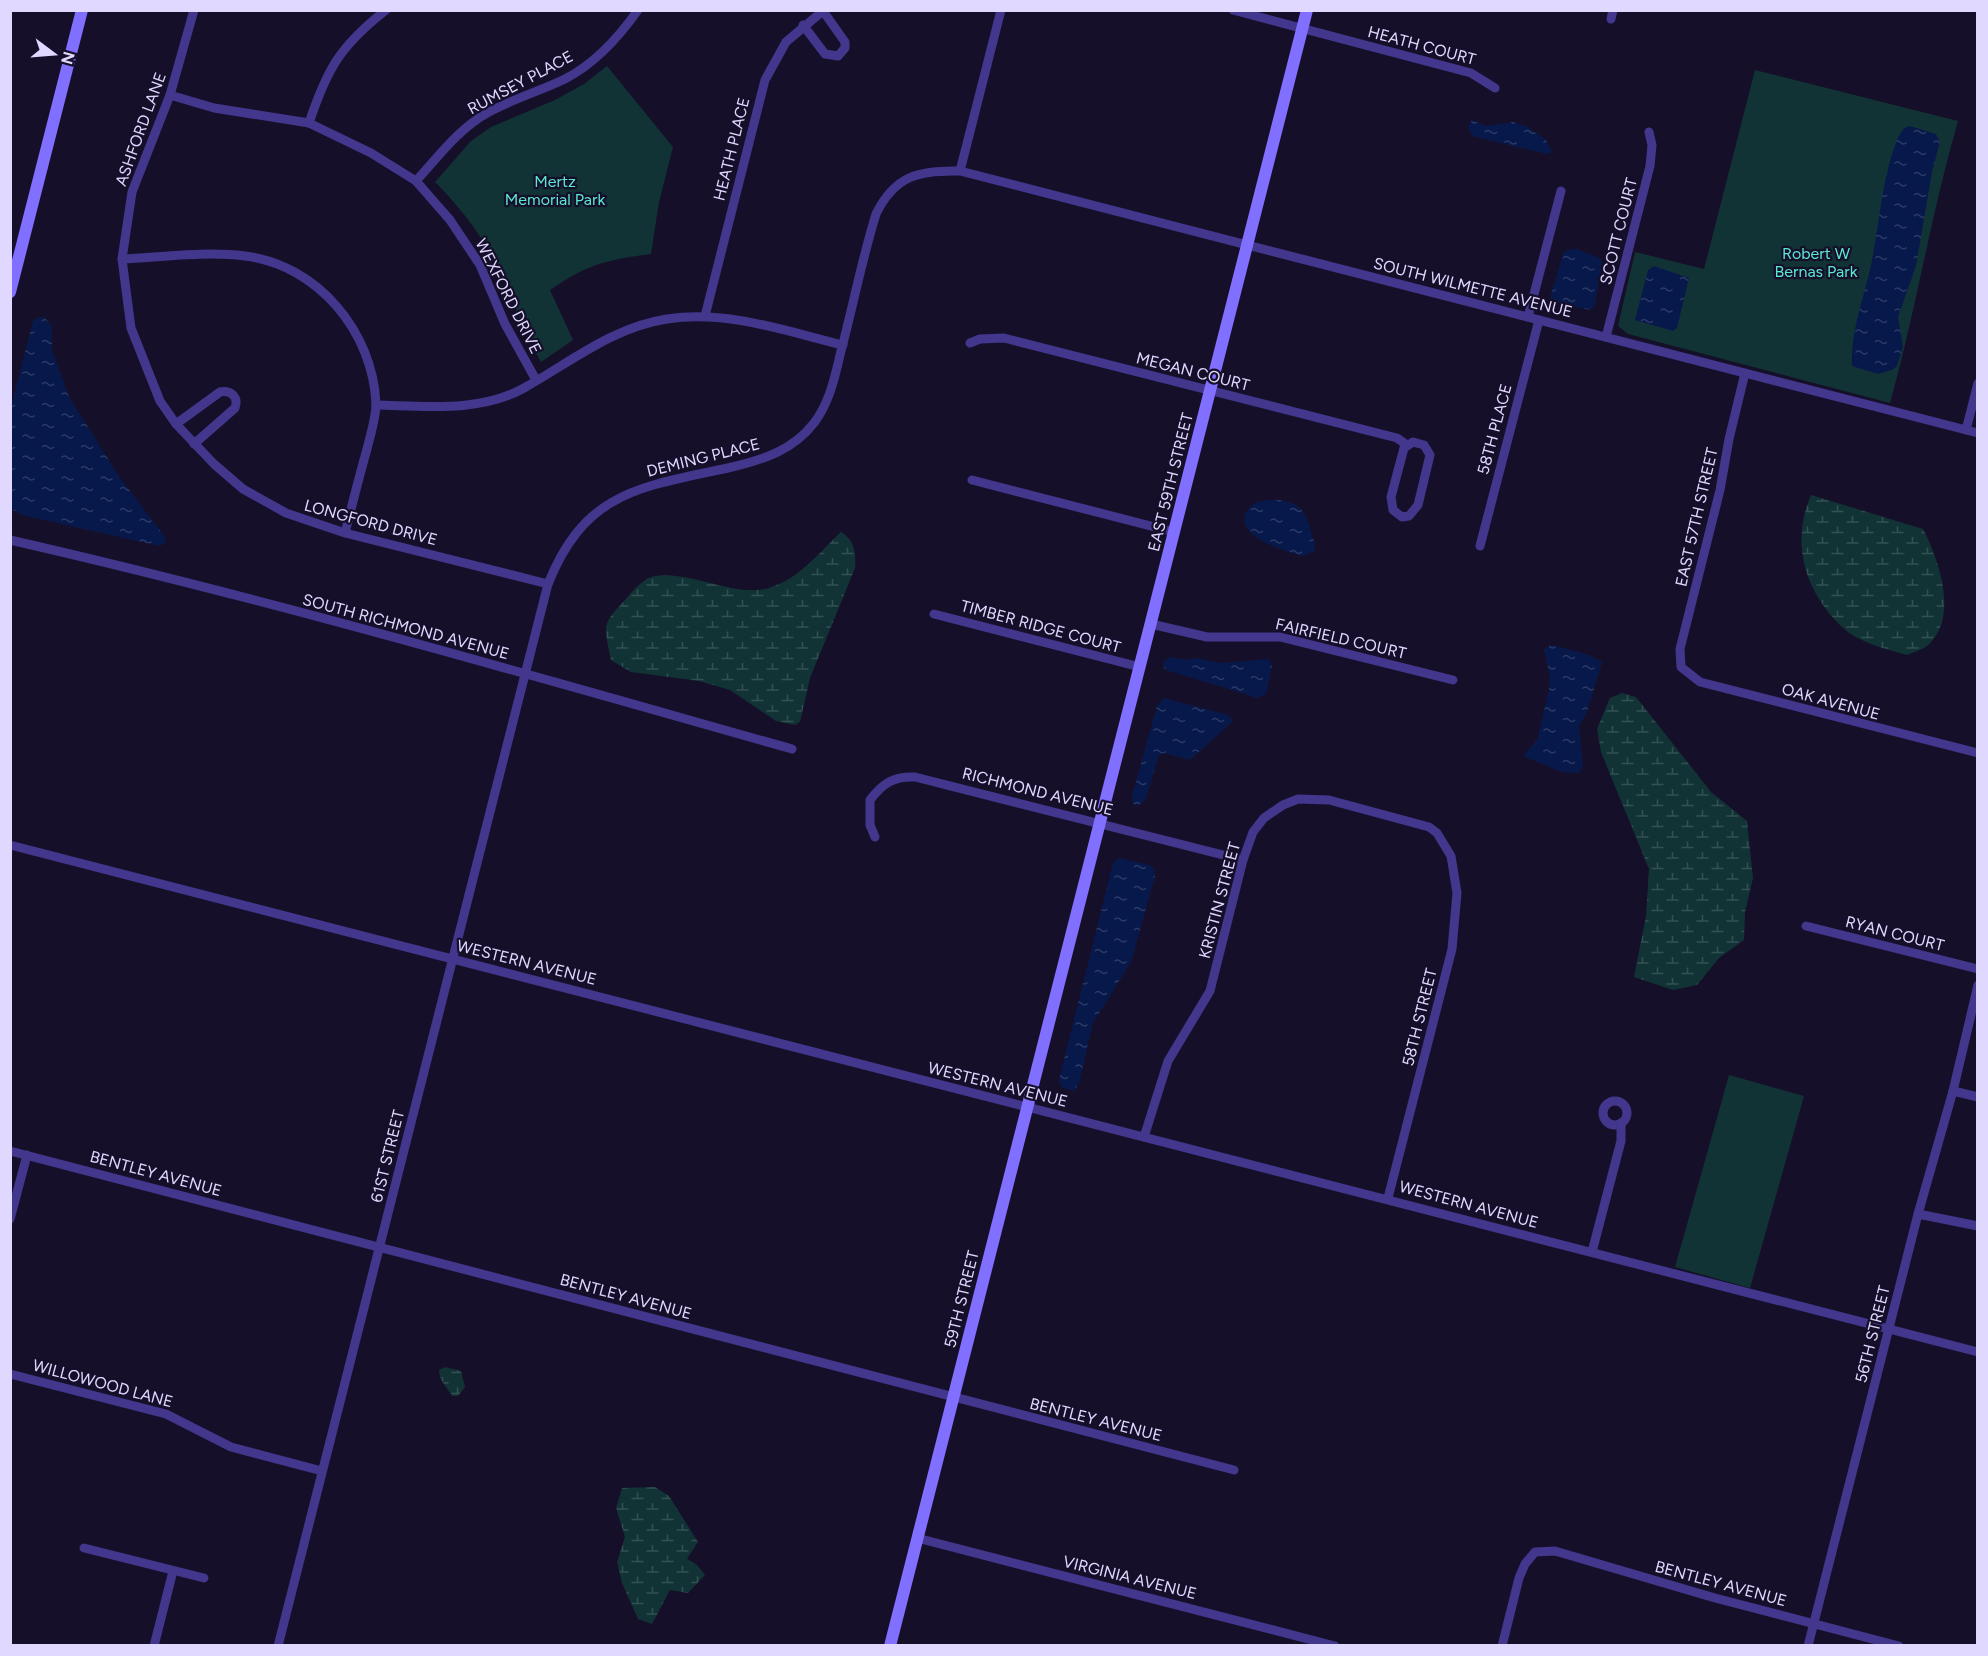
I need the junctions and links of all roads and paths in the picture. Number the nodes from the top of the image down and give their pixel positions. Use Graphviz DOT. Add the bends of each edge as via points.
graph roads {
  1 [pos="82,10"];
  2 [pos="194,10"];
  3 [pos="386,10"];
  4 [pos="638,10"];
  5 [pos="1001,10"];
  6 [pos="1233,10"];
  7 [pos="1307,10"];
  8 [pos="824,11"];
  9 [pos="803,26"];
  10 [pos="1303,28"];
  11 [pos="1495,88"];
  12 [pos="170,95"];
  13 [pos="309,123"];
  14 [pos="1649,132"];
  15 [pos="960,171"];
  16 [pos="416,181"];
  17 [pos="1561,191"];
  18 [pos="1247,245"];
  19 [pos="122,259"];
  20 [pos="10,292"];
  21 [pos="705,316"];
  22 [pos="1528,317"];
  23 [pos="1539,320"];
  24 [pos="1606,337"];
  25 [pos="970,343"];
  26 [pos="843,345"];
  27 [pos="1745,373"];
  28 [pos="536,380"];
  29 [pos="1977,383"];
  30 [pos="1210,391"];
  31 [pos="376,405"];
  32 [pos="176,424"];
  33 [pos="1966,430"];
  34 [pos="1977,433"];
  35 [pos="194,444"];
  36 [pos="1407,445"];
  37 [pos="972,480"];
  38 [pos="1174,532"];
  39 [pos="345,533"];
  40 [pos="10,540"];
  41 [pos="1479,546"];
  42 [pos="549,584"];
  43 [pos="934,614"];
  44 [pos="1151,624"];
  45 [pos="1140,667"];
  46 [pos="1682,668"];
  47 [pos="526,674"];
  48 [pos="1453,680"];
  49 [pos="792,749"];
  50 [pos="1977,753"];
  51 [pos="1100,822"];
  52 [pos="875,837"];
  53 [pos="1445,842"];
  54 [pos="10,845"];
  55 [pos="1243,860"];
  56 [pos="1806,926"];
  57 [pos="453,959"];
  58 [pos="1064,962"];
  59 [pos="1977,969"];
  60 [pos="1977,985"];
  61 [pos="1953,1091"];
  62 [pos="1977,1097"];
  63 [pos="1027,1107"];
  64 [pos="1621,1123"];
  65 [pos="1144,1137"];
  66 [pos="10,1151"];
  67 [pos="27,1155"];
  68 [pos="1388,1198"];
  69 [pos="1918,1214"];
  70 [pos="10,1219"];
  71 [pos="1977,1226"];
  72 [pos="379,1247"];
  73 [pos="1592,1252"];
  74 [pos="1889,1329"];
  75 [pos="1977,1352"];
  76 [pos="10,1374"];
  77 [pos="953,1398"];
  78 [pos="1234,1470"];
  79 [pos="322,1471"];
  80 [pos="917,1538"];
  81 [pos="84,1548"];
  82 [pos="173,1571"];
  83 [pos="204,1578"];
  84 [pos="1814,1623"];
  85 [pos="154,1646"];
  86 [pos="278,1646"];
  87 [pos="890,1646"];
  88 [pos="1335,1646"];
  89 [pos="1502,1646"];
  90 [pos="1808,1646"];
  91 [pos="1899,1646"];
  1 -- 20 [label="street"];
  2 -- 12 [label="street, ASHFORD LANE"];
  3 -- 13 [label="street" via="351,40 335,60"];
  4 -- 16 [label="street, RUMSEY PLACE" via="595,58 567,77 488,112 450,143"];
  5 -- 15 [label="street"];
  6 -- 10 [label="street, HEATH COURT"];
  7 -- 10 [label="street, EAST 59TH STREET"];
  8 -- 9 [label="street, HEATH PLACE"];
  8 -- 9 [label="street" via="845,42 838,56 825,54"];
  9 -- 21 [label="street, HEATH PLACE" via="786,42 765,80"];
  10 -- 11 [label="street, HEATH COURT" via="1471,73"];
  10 -- 18 [label="street, EAST 59TH STREET"];
  12 -- 13 [label="street, WEXFORD DRIVE" via="213,108"];
  12 -- 19 [label="street, ASHFORD LANE" via="134,184"];
  13 -- 16 [label="street, WEXFORD DRIVE" via="362,148"];
  14 -- 24 [label="street, SCOTT COURT" via="1650,166"];
  15 -- 18 [label="street, SOUTH WILMETTE AVENUE"];
  15 -- 26 [label="street, DEMING PLACE" via="930,170 908,177 886,198 874,221"];
  16 -- 28 [label="street, WEXFORD DRIVE" via="450,220 480,265 505,324"];
  17 -- 22 [label="street"];
  18 -- 22 [label="street, SOUTH WILMETTE AVENUE"];
  18 -- 30 [label="street, EAST 59TH STREET"];
  19 -- 31 [label="street" via="245,256 280,265 303,277 329,297 354,329 369,368"];
  19 -- 32 [label="street, LONGFORD DRIVE" via="128,310 139,354 160,401"];
  21 -- 26 [label="street" via="734,318"];
  21 -- 28 [label="street" via="665,319 629,329"];
  22 -- 23 [label="street, SOUTH WILMETTE AVENUE"];
  23 -- 24 [label="street, SOUTH WILMETTE AVENUE"];
  23 -- 41 [label="street, 58TH PLACE"];
  24 -- 27 [label="street, SOUTH WILMETTE AVENUE"];
  25 -- 30 [label="street, MEGAN COURT" via="1004,338"];
  26 -- 42 [label="street, DEMING PLACE" via="825,406 801,437 783,451 760,460 616,498 574,534 559,557"];
  27 -- 33 [label="street, SOUTH WILMETTE AVENUE"];
  27 -- 46 [label="street, EAST 57TH STREET" via="1680,649"];
  28 -- 31 [label="street" via="507,395 471,404"];
  29 -- 33 [label="street"];
  30 -- 36 [label="street, MEGAN COURT" via="1397,438"];
  30 -- 38 [label="street, EAST 59TH STREET"];
  31 -- 39 [label="street"];
  32 -- 35 [label="street, LONGFORD DRIVE"];
  32 -- 35 [label="street" via="220,392 234,395 233,411"];
  33 -- 34 [label="street, SOUTH WILMETTE AVENUE"];
  35 -- 39 [label="street, LONGFORD DRIVE" via="255,497 303,520"];
  36 -- 36 [label="street, MEGAN COURT" via="1390,504 1402,517 1409,516 1418,505 1430,455 1418,442"];
  37 -- 38 [label="street"];
  38 -- 44 [label="street, EAST 59TH STREET"];
  39 -- 42 [label="street, LONGFORD DRIVE"];
  40 -- 47 [label="street, SOUTH RICHMOND AVENUE" via="168,577"];
  42 -- 47 [label="street, DEMING PLACE"];
  43 -- 45 [label="street, TIMBER RIDGE COURT"];
  44 -- 45 [label="street, EAST 59TH STREET"];
  44 -- 48 [label="street, FAIRFIELD COURT" via="1207,637 1280,637"];
  45 -- 51 [label="street, EAST 59TH STREET"];
  46 -- 50 [label="street, OAK AVENUE" via="1700,682"];
  47 -- 49 [label="street, SOUTH RICHMOND AVENUE"];
  47 -- 57 [label="street, 61ST STREET"];
  51 -- 52 [label="street, RICHMOND AVENUE" via="943,782 902,776 884,785 870,800 870,825"];
  51 -- 55 [label="street, RICHMOND AVENUE"];
  51 -- 58 [label="street, EAST 59TH STREET"];
  53 -- 55 [label="street, KRISTIN STREET" via="1429,827 1329,800 1298,799 1264,818 1253,832"];
  53 -- 68 [label="street, 58TH STREET" via="1456,892 1455,931"];
  54 -- 57 [label="street, WESTERN AVENUE"];
  55 -- 65 [label="street, KRISTIN STREET" via="1210,992 1168,1061"];
  56 -- 59 [label="street, RYAN COURT"];
  57 -- 63 [label="street, WESTERN AVENUE"];
  57 -- 72 [label="street, 61ST STREET"];
  58 -- 63 [label="street, 59TH STREET"];
  60 -- 61 [label="street, 56TH STREET"];
  61 -- 62 [label="street"];
  61 -- 69 [label="street, 56TH STREET"];
  63 -- 65 [label="street, WESTERN AVENUE"];
  63 -- 77 [label="street, 59TH STREET"];
  64 -- 73 [label="street" via="1621,1141"];
  65 -- 68 [label="street, WESTERN AVENUE"];
  66 -- 67 [label="street, BENTLEY AVENUE"];
  67 -- 70 [label="street"];
  67 -- 72 [label="street, BENTLEY AVENUE"];
  68 -- 73 [label="street, WESTERN AVENUE"];
  69 -- 71 [label="street"];
  69 -- 74 [label="street, 56TH STREET"];
  72 -- 77 [label="street, BENTLEY AVENUE"];
  72 -- 79 [label="street, 61ST STREET"];
  73 -- 74 [label="street, WESTERN AVENUE"];
  74 -- 75 [label="street, WESTERN AVENUE"];
  74 -- 84 [label="street, 56TH STREET"];
  76 -- 79 [label="street, WILLOWOOD LANE" via="166,1414 231,1447"];
  77 -- 78 [label="street, BENTLEY AVENUE"];
  77 -- 80 [label="street, 59TH STREET"];
  79 -- 86 [label="street, 61ST STREET"];
  80 -- 87 [label="street, 59TH STREET"];
  80 -- 88 [label="street, VIRGINIA AVENUE"];
  81 -- 82 [label="street"];
  82 -- 83 [label="street"];
  82 -- 85 [label="street"];
  84 -- 89 [label="street, BENTLEY AVENUE" via="1555,1551 1535,1552 1519,1578"];
  84 -- 90 [label="street, 56TH STREET"];
  84 -- 91 [label="street, BENTLEY AVENUE"];
}
